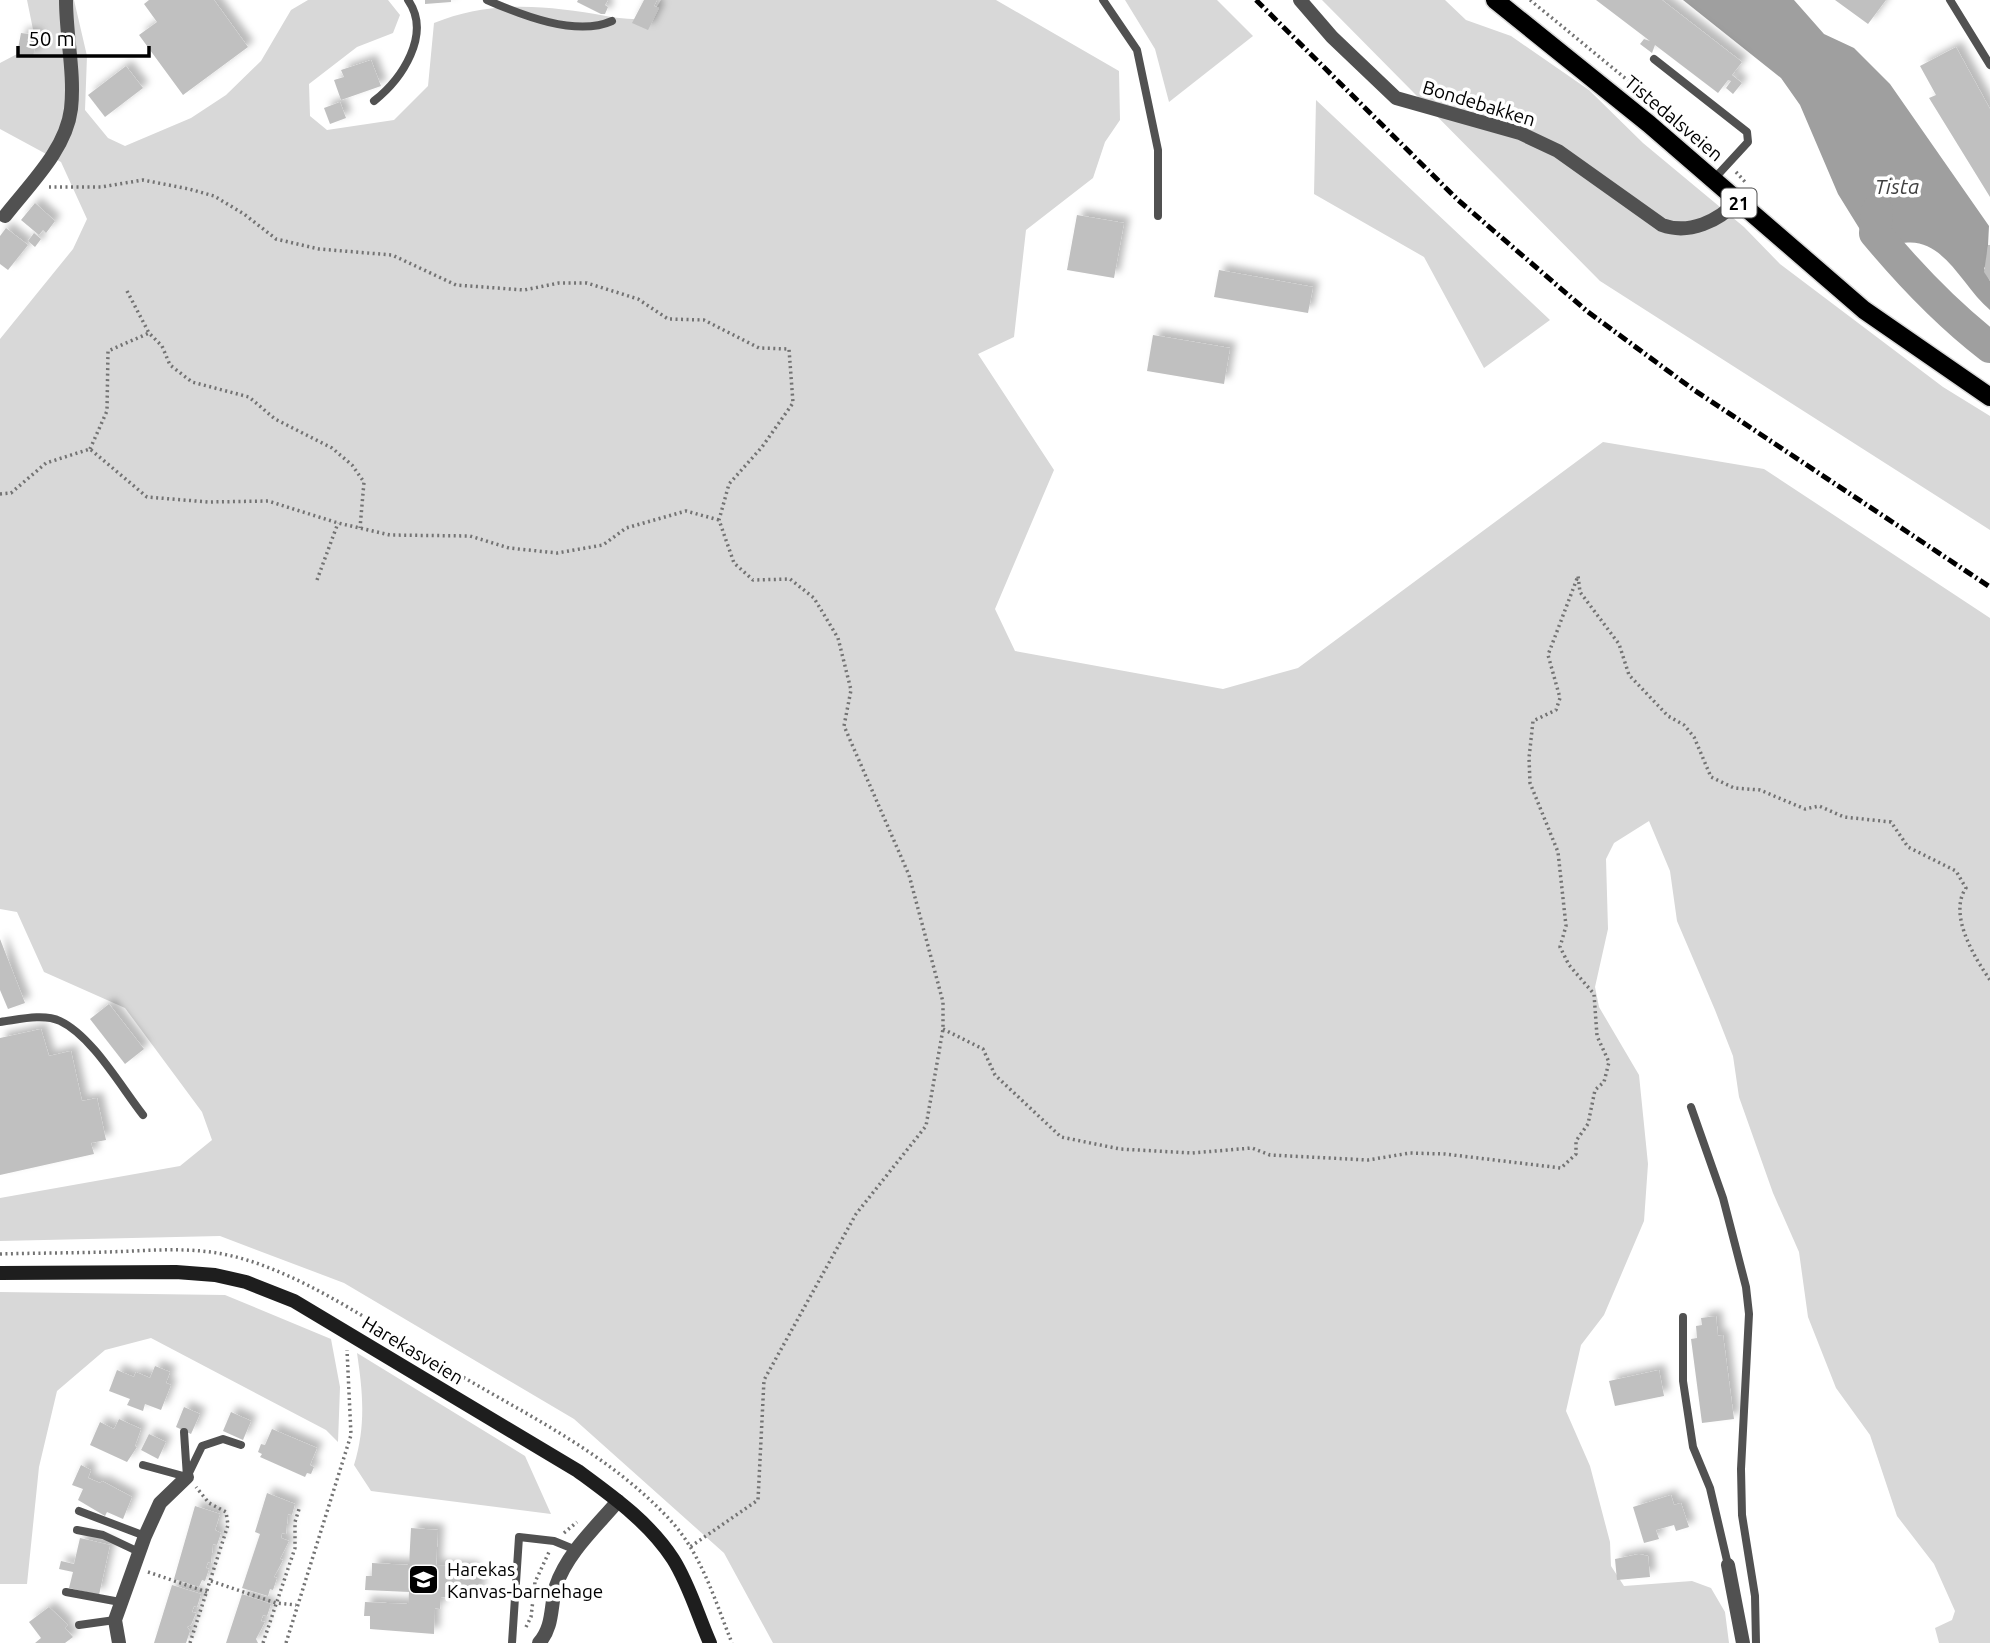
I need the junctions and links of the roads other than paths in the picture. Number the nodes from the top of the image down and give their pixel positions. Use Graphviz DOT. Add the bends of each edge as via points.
graph roads {
  1 [pos="66,0"];
  2 [pos="408,0"];
  3 [pos="487,0"];
  4 [pos="1104,0"];
  5 [pos="1300,0"];
  6 [pos="1495,0"];
  7 [pos="1950,0"];
  8 [pos="612,21"];
  9 [pos="1654,59"];
  10 [pos="1990,65"];
  11 [pos="374,101"];
  12 [pos="1713,180"];
  13 [pos="1737,201"];
  14 [pos="5,216"];
  15 [pos="1158,216"];
  16 [pos="1990,397"];
  17 [pos="0,1022"];
  18 [pos="1690,1107"];
  19 [pos="143,1115"];
  20 [pos="0,1273"];
  21 [pos="1683,1317"];
  22 [pos="184,1432"];
  23 [pos="241,1445"];
  24 [pos="143,1465"];
  25 [pos="187,1477"];
  26 [pos="618,1501"];
  27 [pos="79,1511"];
  28 [pos="78,1530"];
  29 [pos="145,1536"];
  30 [pos="576,1550"];
  31 [pos="136,1559"];
  32 [pos="1728,1565"];
  33 [pos="66,1592"];
  34 [pos="120,1602"];
  35 [pos="115,1620"];
  36 [pos="79,1625"];
  37 [pos="119,1643"];
  38 [pos="512,1643"];
  39 [pos="539,1643"];
  40 [pos="710,1643"];
  41 [pos="1743,1643"];
  42 [pos="1756,1643"];
  1 -- 14 [label="street" via="71,109 55,150"];
  2 -- 11 [label="lane" via="418,30 412,51 392,87"];
  3 -- 8 [label="lane" via="551,21 595,27"];
  4 -- 15 [label="lane" via="1137,50 1158,150"];
  5 -- 13 [label="street, Bondebakken" via="1396,98 1520,133 1558,151 1662,225 1674,229 1718,219"];
  6 -- 12 [label="main road, Tistedalsveien / 21"];
  7 -- 10 [label="lane"];
  9 -- 12 [label="lane" via="1747,132 1748,142"];
  12 -- 13 [label="main road, Tistedalsveien / 21"];
  13 -- 16 [label="main road, Tistedalsveien / 21" via="1864,310"];
  17 -- 19 [label="lane" via="58,1020 84,1037"];
  18 -- 42 [label="lane" via="1723,1198 1746,1287 1742,1515 1755,1596"];
  20 -- 26 [label="street, Harekasveien" via="215,1275 246,1282 294,1301 578,1471"];
  21 -- 32 [label="lane" via="1683,1381 1693,1447 1710,1488"];
  22 -- 25 [label="lane"];
  23 -- 25 [label="lane" via="223,1439 202,1446"];
  24 -- 25 [label="lane"];
  25 -- 29 [label="street" via="160,1503"];
  26 -- 30 [label="street"];
  26 -- 40 [label="street, Harekasveien" via="674,1560"];
  27 -- 29 [label="lane"];
  28 -- 31 [label="lane" via="103,1535"];
  29 -- 31 [label="street"];
  30 -- 38 [label="lane" via="554,1541 519,1537"];
  30 -- 39 [label="street" via="556,1586 549,1627"];
  31 -- 34 [label="street"];
  32 -- 41 [label="street"];
  33 -- 34 [label="lane"];
  34 -- 35 [label="street"];
  35 -- 36 [label="lane"];
  35 -- 37 [label="street"];
}
